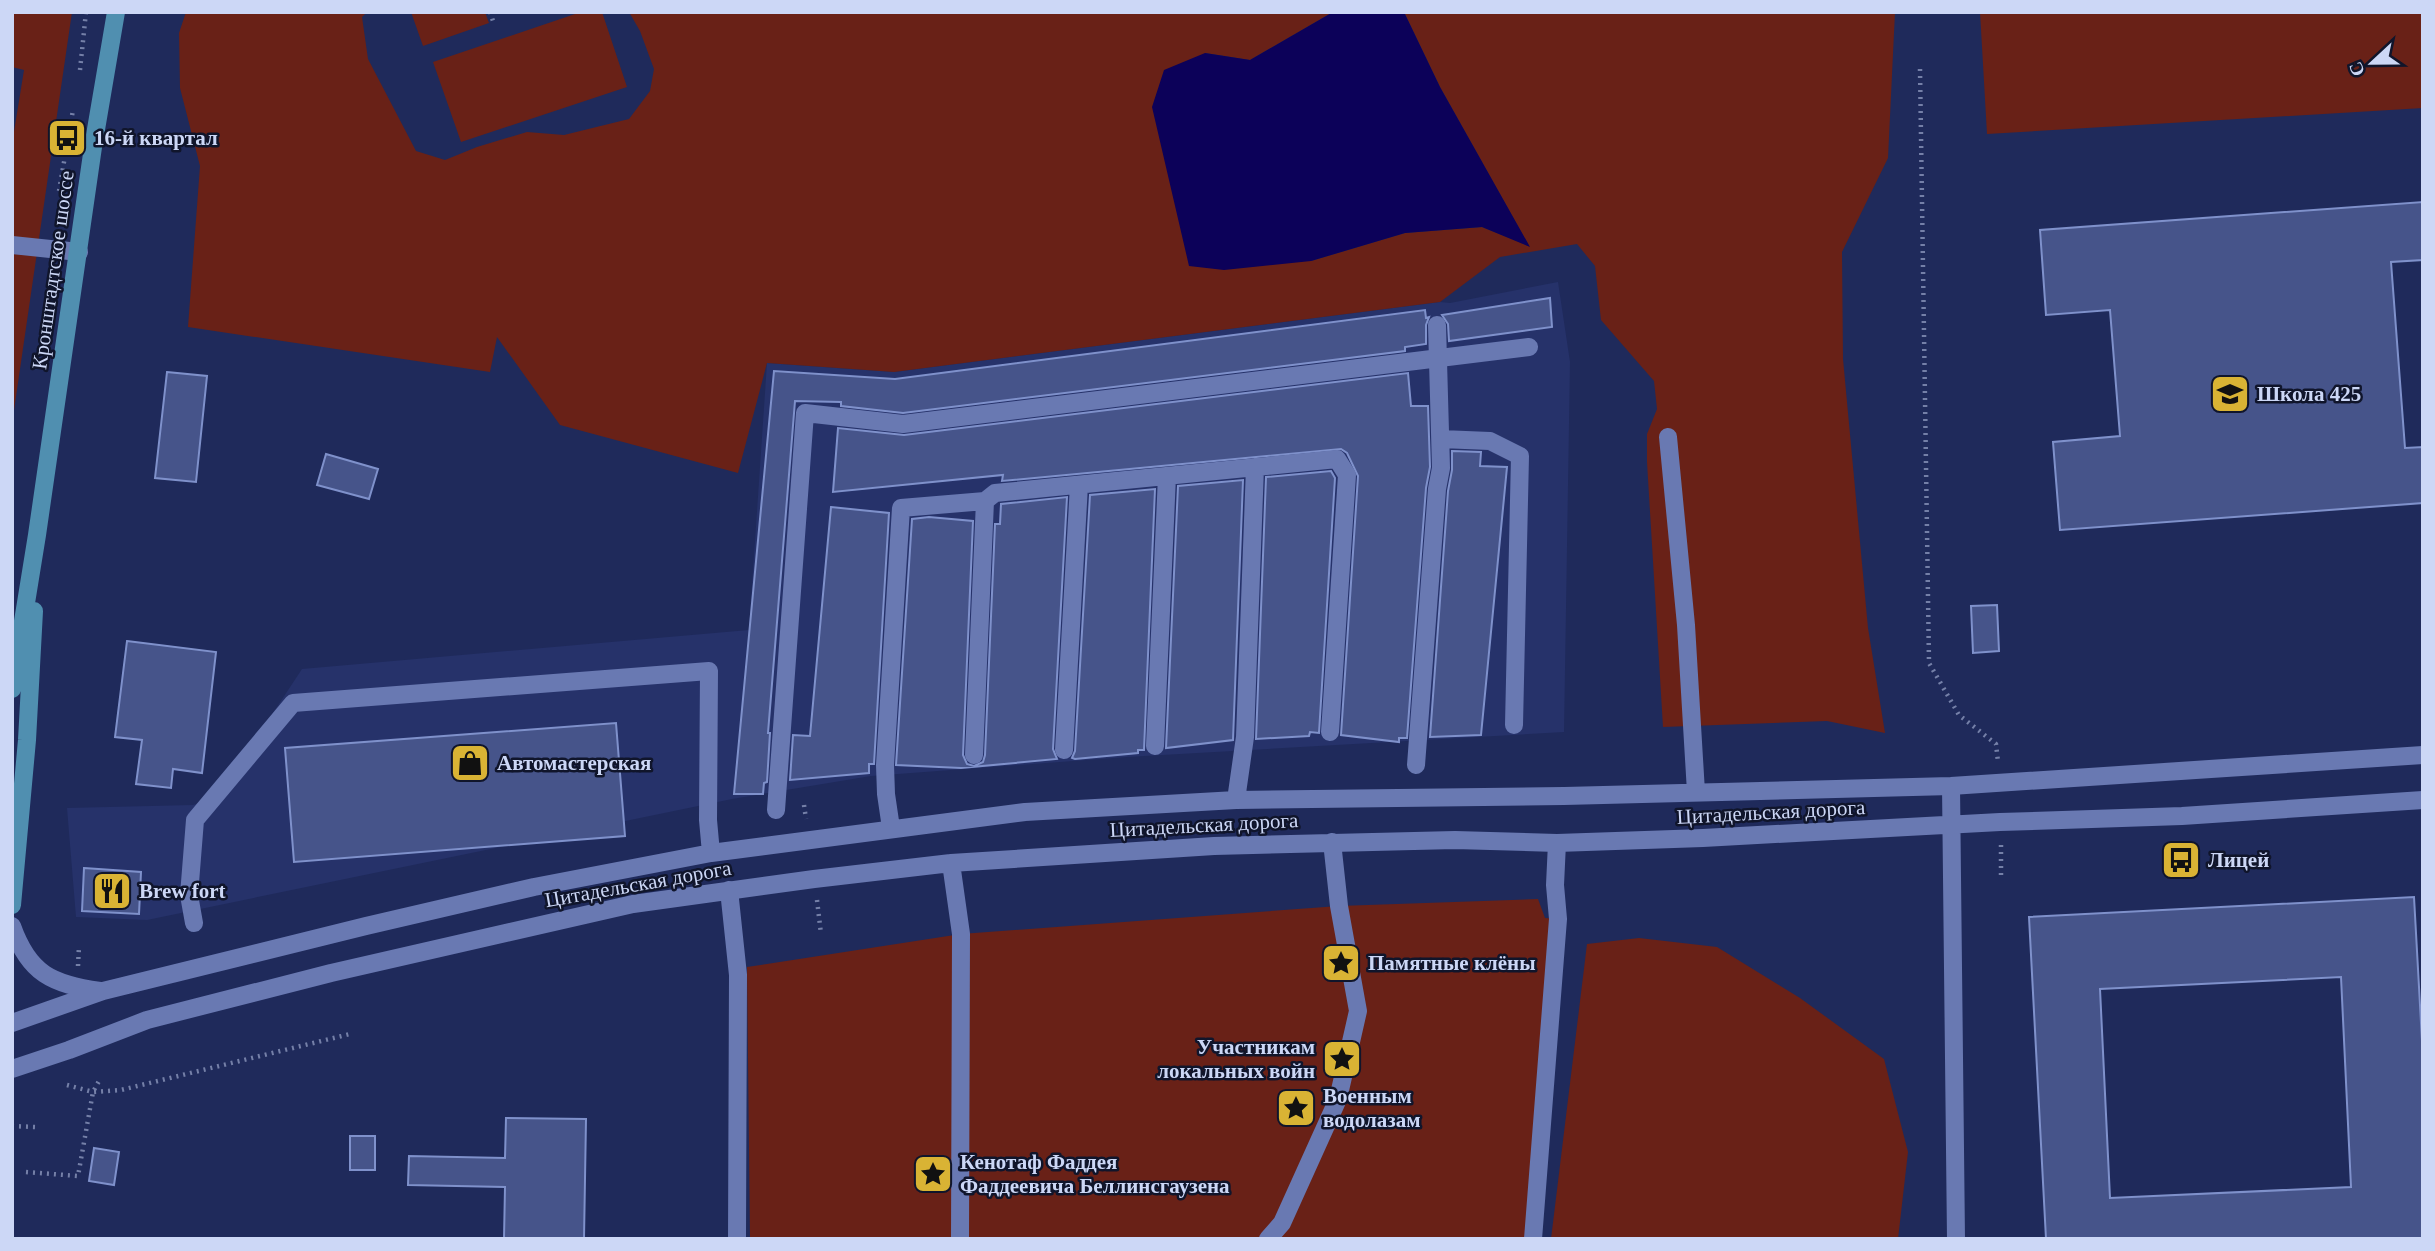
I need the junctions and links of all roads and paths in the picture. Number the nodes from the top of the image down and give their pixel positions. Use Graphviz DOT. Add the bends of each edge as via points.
graph roads {
  1 [pos="86,12"];
  2 [pos="116,12"];
  3 [pos="490,12"];
  4 [pos="494,24"];
  5 [pos="1920,69"];
  6 [pos="79,75"];
  7 [pos="75,100"];
  8 [pos="59,191"];
  9 [pos="12,246"];
  10 [pos="79,252"];
  11 [pos="1437,325"];
  12 [pos="1530,347"];
  13 [pos="1439,357"];
  14 [pos="1668,437"];
  15 [pos="1441,439"];
  16 [pos="1255,467"];
  17 [pos="1167,476"];
  18 [pos="1079,485"];
  19 [pos="985,501"];
  20 [pos="37,535"];
  21 [pos="12,689"];
  22 [pos="1514,725"];
  23 [pos="1330,732"];
  24 [pos="1996,744"];
  25 [pos="1155,746"];
  26 [pos="1064,750"];
  27 [pos="974,755"];
  28 [pos="2423,755"];
  29 [pos="1416,765"];
  30 [pos="1951,786"];
  31 [pos="1696,792"];
  32 [pos="1236,800"];
  33 [pos="2423,800"];
  34 [pos="776,810"];
  35 [pos="1951,825"];
  36 [pos="891,828"];
  37 [pos="1332,842"];
  38 [pos="1557,842"];
  39 [pos="711,853"];
  40 [pos="951,863"];
  41 [pos="729,890"];
  42 [pos="12,905"];
  43 [pos="194,923"];
  44 [pos="12,926"];
  45 [pos="79,947"];
  46 [pos="78,967"];
  47 [pos="103,991"];
  48 [pos="12,1023"];
  49 [pos="350,1034"];
  50 [pos="12,1069"];
  51 [pos="100,1079"];
  52 [pos="67,1085"];
  53 [pos="93,1092"];
  54 [pos="12,1126"];
  55 [pos="35,1128"];
  56 [pos="26,1172"];
  57 [pos="737,1239"];
  58 [pos="960,1239"];
  59 [pos="1268,1239"];
  60 [pos="1533,1239"];
  61 [pos="1956,1239"];
  1 -- 6 [label="path"];
  2 -- 10 [label="main road, Кронштадтское шоссе"];
  3 -- 4 [label="path"];
  5 -- 24 [label="path" via="1929,663 1959,715"];
  7 -- 8 [label="path"];
  9 -- 10 [label="street"];
  10 -- 20 [label="main road, Кронштадтское шоссе"];
  11 -- 13 [label="street"];
  12 -- 13 [label="street"];
  13 -- 15 [label="street"];
  13 -- 34 [label="street" via="903,424 806,413"];
  14 -- 31 [label="street"];
  15 -- 22 [label="street" via="1490,441 1520,456"];
  15 -- 29 [label="street"];
  16 -- 17 [label="street"];
  16 -- 23 [label="street" via="1337,459 1347,475"];
  16 -- 32 [label="street" via="1245,737"];
  17 -- 18 [label="street"];
  17 -- 25 [label="street"];
  18 -- 19 [label="street" via="995,493"];
  18 -- 26 [label="street"];
  19 -- 27 [label="street"];
  19 -- 36 [label="street" via="901,508 885,765"];
  20 -- 21 [label="main road, Кронштадтское шоссе"];
  20 -- 42 [label="main road, Кронштадтское шоссе" via="32,684"];
  28 -- 30 [label="street, Цитадельская дорога"];
  30 -- 31 [label="street, Цитадельская дорога"];
  30 -- 35 [label="street"];
  31 -- 32 [label="street, Цитадельская дорога"];
  32 -- 36 [label="street, Цитадельская дорога" via="1025,812"];
  33 -- 35 [label="street, Цитадельская дорога"];
  35 -- 38 [label="street, Цитадельская дорога"];
  35 -- 61 [label="street"];
  36 -- 39 [label="street, Цитадельская дорога"];
  37 -- 38 [label="street, Цитадельская дорога"];
  37 -- 40 [label="street, Цитадельская дорога"];
  37 -- 59 [label="street" via="1359,1011 1338,1099 1282,1223"];
  38 -- 60 [label="street" via="1558,919"];
  39 -- 43 [label="street" via="709,671 293,703 195,820 189,895"];
  39 -- 47 [label="street, Цитадельская дорога" via="534,887"];
  40 -- 41 [label="street, Цитадельская дорога"];
  40 -- 58 [label="street" via="961,934"];
  41 -- 50 [label="street, Цитадельская дорога" via="634,904 331,973 147,1020"];
  41 -- 57 [label="street" via="738,975"];
  44 -- 47 [label="street" via="19,945 40,972 64,985"];
  45 -- 46 [label="path"];
  47 -- 48 [label="street, Цитадельская дорога"];
  49 -- 53 [label="path" via="121,1090"];
  51 -- 53 [label="path"];
  52 -- 53 [label="path"];
  53 -- 56 [label="path" via="78,1176"];
  54 -- 55 [label="path"];
}
